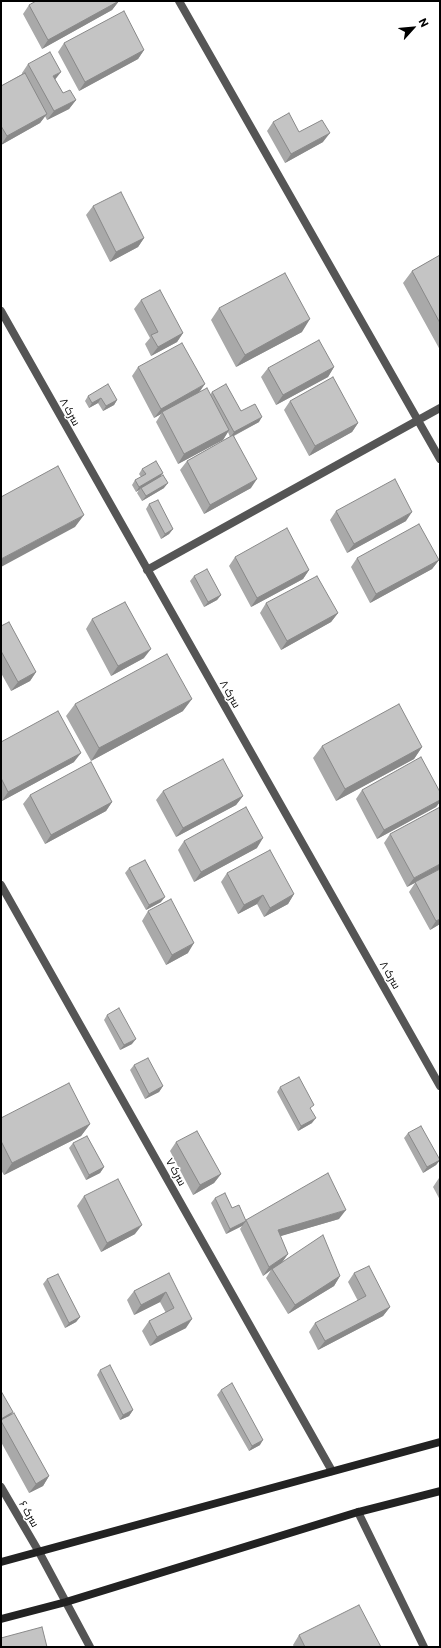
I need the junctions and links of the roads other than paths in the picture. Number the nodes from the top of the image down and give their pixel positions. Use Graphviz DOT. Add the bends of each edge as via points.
graph roads {
  1 [pos="179,1"];
  2 [pos="1,311"];
  3 [pos="440,408"];
  4 [pos="418,420"];
  5 [pos="440,459"];
  6 [pos="147,570"];
  7 [pos="1,885"];
  8 [pos="440,1086"];
  9 [pos="440,1442"];
  10 [pos="332,1470"];
  11 [pos="1,1487"];
  12 [pos="440,1490"];
  13 [pos="358,1512"];
  14 [pos="39,1552"];
  15 [pos="1,1562"];
  16 [pos="66,1602"];
  17 [pos="1,1619"];
  18 [pos="90,1647"];
  19 [pos="424,1647"];
  1 -- 4 [label="street"];
  2 -- 6 [label="street, سرک ۸"];
  3 -- 4 [label="street"];
  4 -- 5 [label="street"];
  4 -- 6 [label="street"];
  6 -- 8 [label="street, سرک ۸"];
  7 -- 10 [label="street, سرک ۷"];
  9 -- 10 [label="street"];
  10 -- 14 [label="street"];
  11 -- 14 [label="street, سرک ۶"];
  12 -- 13 [label="street"];
  13 -- 16 [label="street"];
  13 -- 19 [label="street"];
  14 -- 15 [label="street"];
  14 -- 16 [label="street, سرک ۶"];
  16 -- 17 [label="street"];
  16 -- 18 [label="street, سرک ۶"];
}
